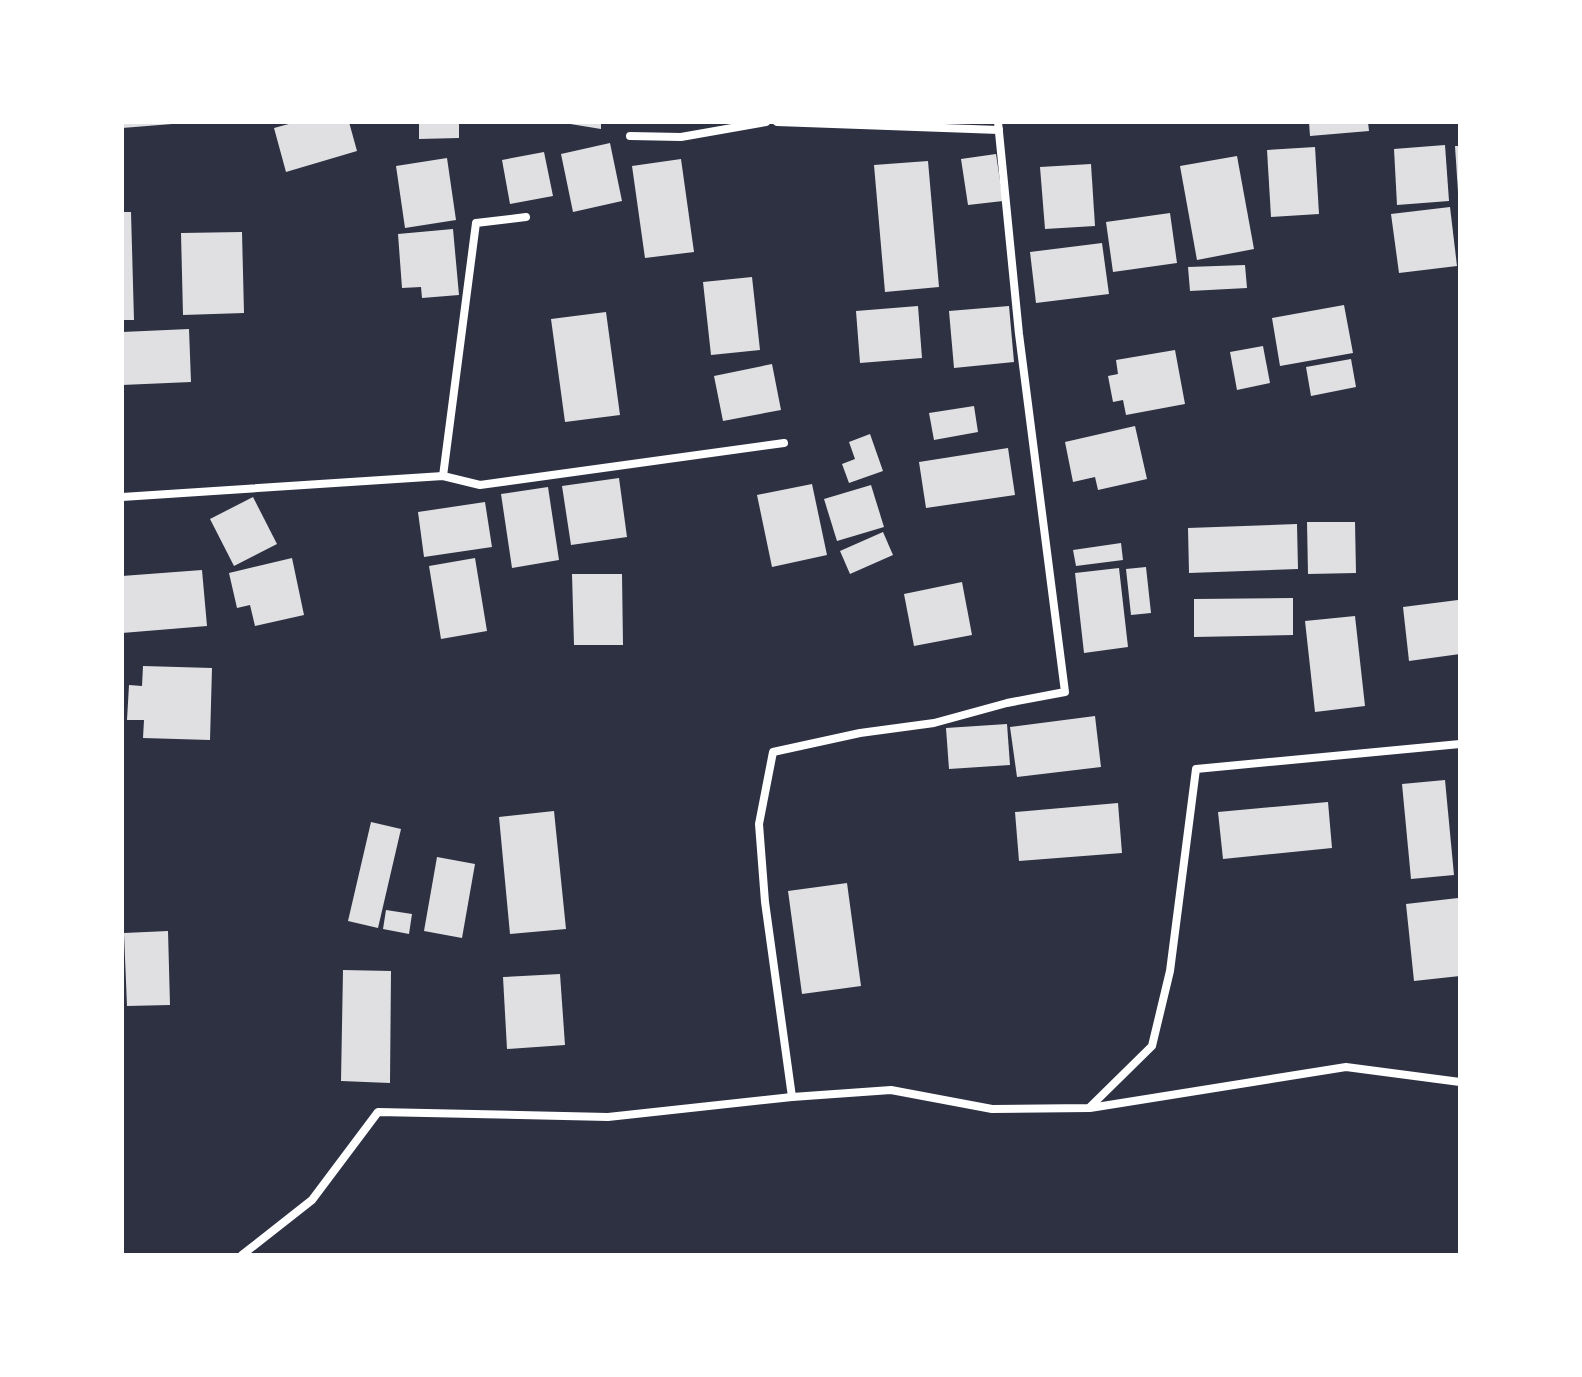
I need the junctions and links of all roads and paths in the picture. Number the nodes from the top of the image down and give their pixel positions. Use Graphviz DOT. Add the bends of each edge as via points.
graph roads {
  1 [pos="766,122"];
  2 [pos="777,122"];
  3 [pos="999,126"];
  4 [pos="630,136"];
  5 [pos="526,217"];
  6 [pos="784,443"];
  7 [pos="443,476"];
  8 [pos="122,497"];
  9 [pos="1460,744"];
  10 [pos="1460,1082"];
  11 [pos="792,1097"];
  12 [pos="1090,1108"];
  13 [pos="242,1255"];
  1 -- 4 [label="street" via="681,137"];
  2 -- 3 [label="street"];
  3 -- 11 [label="street" via="1021,350 1065,692 773,752 759,824"];
  5 -- 7 [label="street" via="476,223"];
  6 -- 7 [label="street" via="480,485"];
  7 -- 8 [label="street"];
  9 -- 12 [label="street" via="1196,769 1170,971 1152,1046"];
  10 -- 12 [label="street" via="1346,1067"];
  11 -- 12 [label="street" via="891,1090 992,1109"];
  11 -- 13 [label="street" via="608,1117 378,1112 312,1200"];
}
